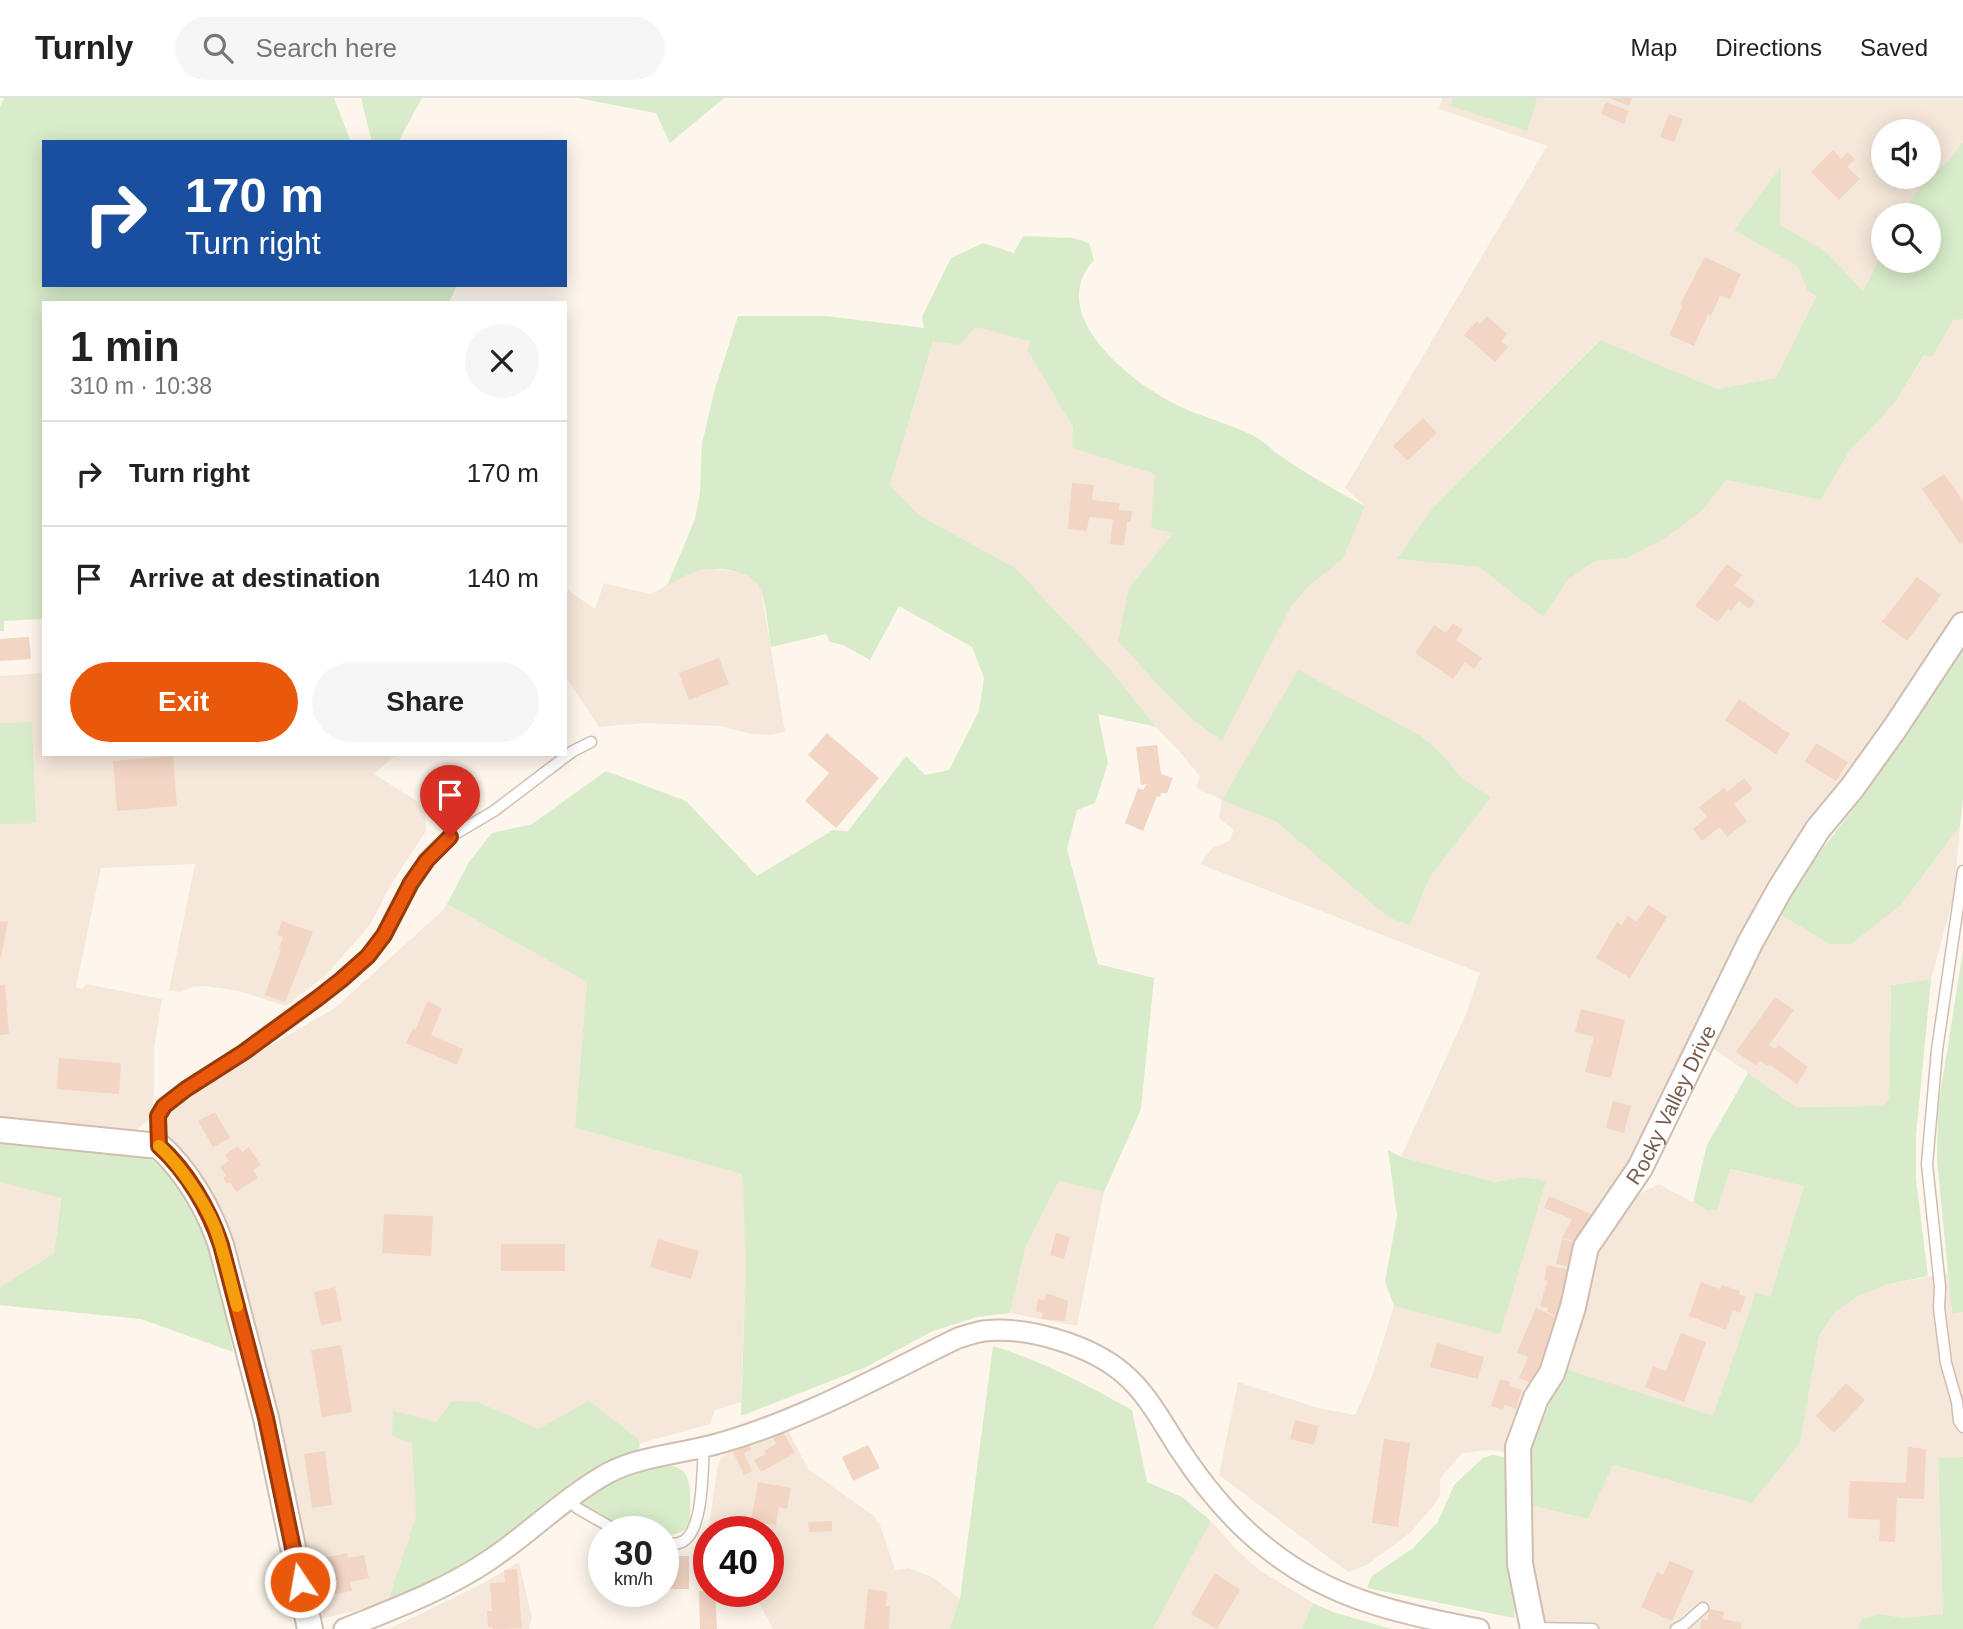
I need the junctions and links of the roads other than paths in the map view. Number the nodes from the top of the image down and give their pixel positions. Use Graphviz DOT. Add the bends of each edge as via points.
graph roads {
  1 [pos="1963,625"];
  2 [pos="591,742"];
  3 [pos="1963,871"];
  4 [pos="0,1130"];
  5 [pos="159,1146"];
  6 [pos="1963,1427"];
  7 [pos="704,1446"];
  8 [pos="570,1499"];
  9 [pos="592,1516"];
  10 [pos="679,1542"];
  11 [pos="1703,1608"];
  12 [pos="1532,1628"];
  13 [pos="310,1629"];
  14 [pos="344,1629"];
  15 [pos="1479,1629"];
  16 [pos="1592,1629"];
  17 [pos="1676,1629"];
  1 -- 12 [label="street, Rocky Valley Drive" via="1780,889 1640,1168 1586,1247 1552,1373 1536,1398 1518,1447 1520,1564"];
  2 -- 5 [label="lane" via="450,837 411,883 368,956 334,986 164,1106 158,1116"];
  3 -- 6 [label="lane" via="1937,1049 1927,1164 1946,1363"];
  4 -- 5 [label="street"];
  5 -- 13 [label="street" via="189,1183 221,1245 266,1418"];
  7 -- 8 [label="street" via="660,1454 610,1472"];
  7 -- 10 [label="lane" via="692,1532"];
  7 -- 15 [label="street" via="823,1404 958,1338 984,1331 1053,1338 1090,1351 1123,1373 1149,1401 1230,1517 1302,1573 1374,1606"];
  8 -- 9 [label="lane"];
  8 -- 14 [label="street" via="486,1562"];
  11 -- 17 [label="lane"];
  12 -- 16 [label="lane"];
}
